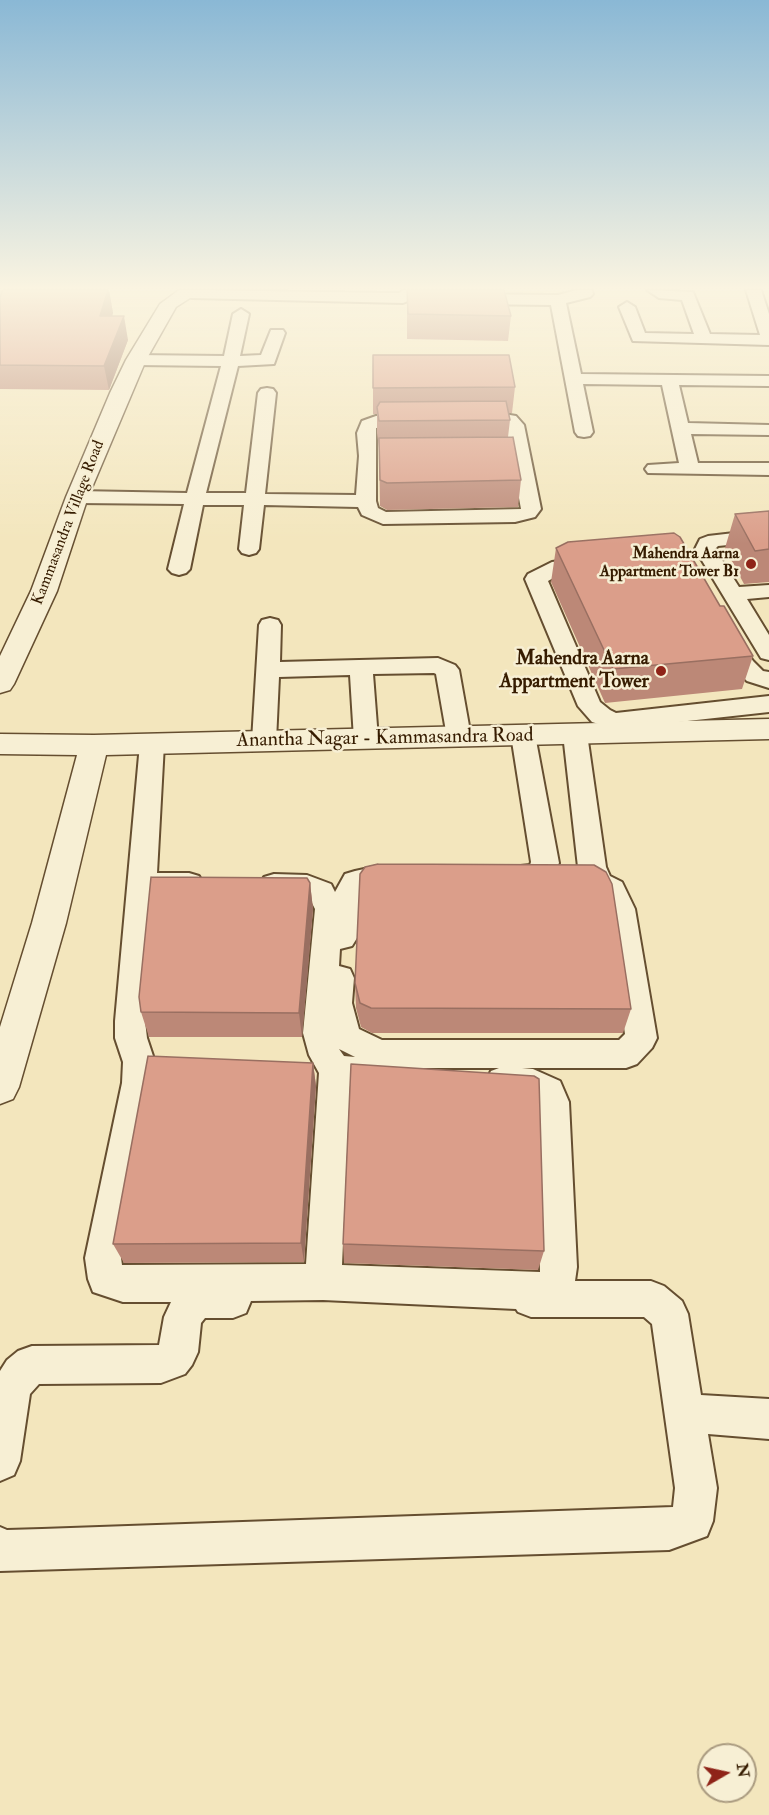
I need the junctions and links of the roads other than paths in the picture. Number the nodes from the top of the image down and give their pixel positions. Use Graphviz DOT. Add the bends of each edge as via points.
graph roads {
  1 [pos="129,375"];
  2 [pos="227,375"];
  3 [pos="573,375"];
  4 [pos="574,379"];
  5 [pos="669,380"];
  6 [pos="769,381"];
  7 [pos="267,393"];
  8 [pos="432,420"];
  9 [pos="455,420"];
  10 [pos="681,428"];
  11 [pos="769,430"];
  12 [pos="584,432"];
  13 [pos="497,455"];
  14 [pos="521,455"];
  15 [pos="368,456"];
  16 [pos="392,456"];
  17 [pos="655,469"];
  18 [pos="690,469"];
  19 [pos="769,469"];
  20 [pos="77,497"];
  21 [pos="195,498"];
  22 [pos="254,499"];
  23 [pos="366,501"];
  24 [pos="769,535"];
  25 [pos="249,549"];
  26 [pos="615,561"];
  27 [pos="179,569"];
  28 [pos="769,591"];
  29 [pos="733,594"];
  30 [pos="714,617"];
  31 [pos="760,621"];
  32 [pos="270,624"];
  33 [pos="769,653"];
  34 [pos="361,668"];
  35 [pos="268,670"];
  36 [pos="769,680"];
  37 [pos="0,684"];
  38 [pos="769,704"];
  39 [pos="769,714"];
  40 [pos="769,729"];
  41 [pos="741,730"];
  42 [pos="575,734"];
  43 [pos="523,735"];
  44 [pos="459,737"];
  45 [pos="366,739"];
  46 [pos="264,741"];
  47 [pos="0,744"];
  48 [pos="152,744"];
  49 [pos="94,745"];
  50 [pos="492,876"];
  51 [pos="423,877"];
  52 [pos="142,884"];
  53 [pos="213,884"];
  54 [pos="248,885"];
  55 [pos="335,1070"];
  56 [pos="0,1087"];
  57 [pos="323,1282"];
  58 [pos="684,1413"];
  59 [pos="769,1419"];
  60 [pos="0,1461"];
  61 [pos="0,1548"];
  1 -- 20 [label="street, Kammasandra Village Road"];
  2 -- 21 [label="street"];
  3 -- 4 [label="street"];
  4 -- 5 [label="street"];
  4 -- 12 [label="street"];
  5 -- 6 [label="street"];
  5 -- 10 [label="street"];
  7 -- 22 [label="street"];
  8 -- 15 [label="street" via="376,421 368,425"];
  9 -- 14 [label="street" via="510,420 516,425"];
  10 -- 11 [label="street"];
  10 -- 18 [label="street"];
  13 -- 14 [label="street"];
  14 -- 23 [label="street" via="531,508 528,513 383,518 369,511"];
  15 -- 16 [label="street"];
  15 -- 23 [label="street"];
  17 -- 18 [label="street"];
  18 -- 19 [label="street"];
  20 -- 21 [label="street"];
  20 -- 37 [label="street, Kammasandra Village Road" via="44,591"];
  21 -- 22 [label="street"];
  21 -- 27 [label="street"];
  22 -- 23 [label="street"];
  22 -- 25 [label="street"];
  24 -- 29 [label="street" via="707,543 705,549"];
  26 -- 38 [label="street" via="559,566 536,579 590,706 615,721"];
  28 -- 29 [label="street"];
  29 -- 31 [label="street"];
  30 -- 36 [label="street" via="745,666 755,676"];
  31 -- 33 [label="street"];
  32 -- 35 [label="street"];
  34 -- 35 [label="street"];
  34 -- 44 [label="street" via="427,664 447,670"];
  34 -- 45 [label="street"];
  35 -- 46 [label="street"];
  39 -- 41 [label="street" via="741,718"];
  40 -- 41 [label="street, Anantha Nagar - Kammasandra Road"];
  41 -- 42 [label="street, Anantha Nagar - Kammasandra Road"];
  42 -- 43 [label="street, Anantha Nagar - Kammasandra Road"];
  42 -- 51 [label="street" via="592,867 600,883 612,890 621,909 641,1038 626,1054 379,1054 346,1037 337,1003 345,900 355,882 378,877"];
  43 -- 44 [label="street, Anantha Nagar - Kammasandra Road"];
  43 -- 50 [label="street" via="544,863 538,875"];
  44 -- 45 [label="street, Anantha Nagar - Kammasandra Road"];
  45 -- 46 [label="street, Anantha Nagar - Kammasandra Road"];
  46 -- 48 [label="street, Anantha Nagar - Kammasandra Road"];
  47 -- 49 [label="street, Anantha Nagar - Kammasandra Road"];
  48 -- 49 [label="street, Anantha Nagar - Kammasandra Road"];
  48 -- 52 [label="street"];
  49 -- 56 [label="street" via="49,923"];
  52 -- 53 [label="street"];
  52 -- 57 [label="street" via="130,1021 139,1062 138,1083 103,1258 106,1279 123,1284"];
  54 -- 55 [label="street" via="308,886 321,892 329,909 320,1033 325,1055"];
  55 -- 57 [label="street"];
  55 -- 57 [label="street" via="533,1083 549,1091 553,1102 559,1267 556,1284 537,1291"];
  58 -- 59 [label="street"];
  58 -- 60 [label="street" via="669,1314 651,1299 199,1300 183,1317 178,1352 161,1364 32,1365 12,1387"];
  58 -- 61 [label="street" via="696,1488 692,1521 669,1529 42,1551"];
}
